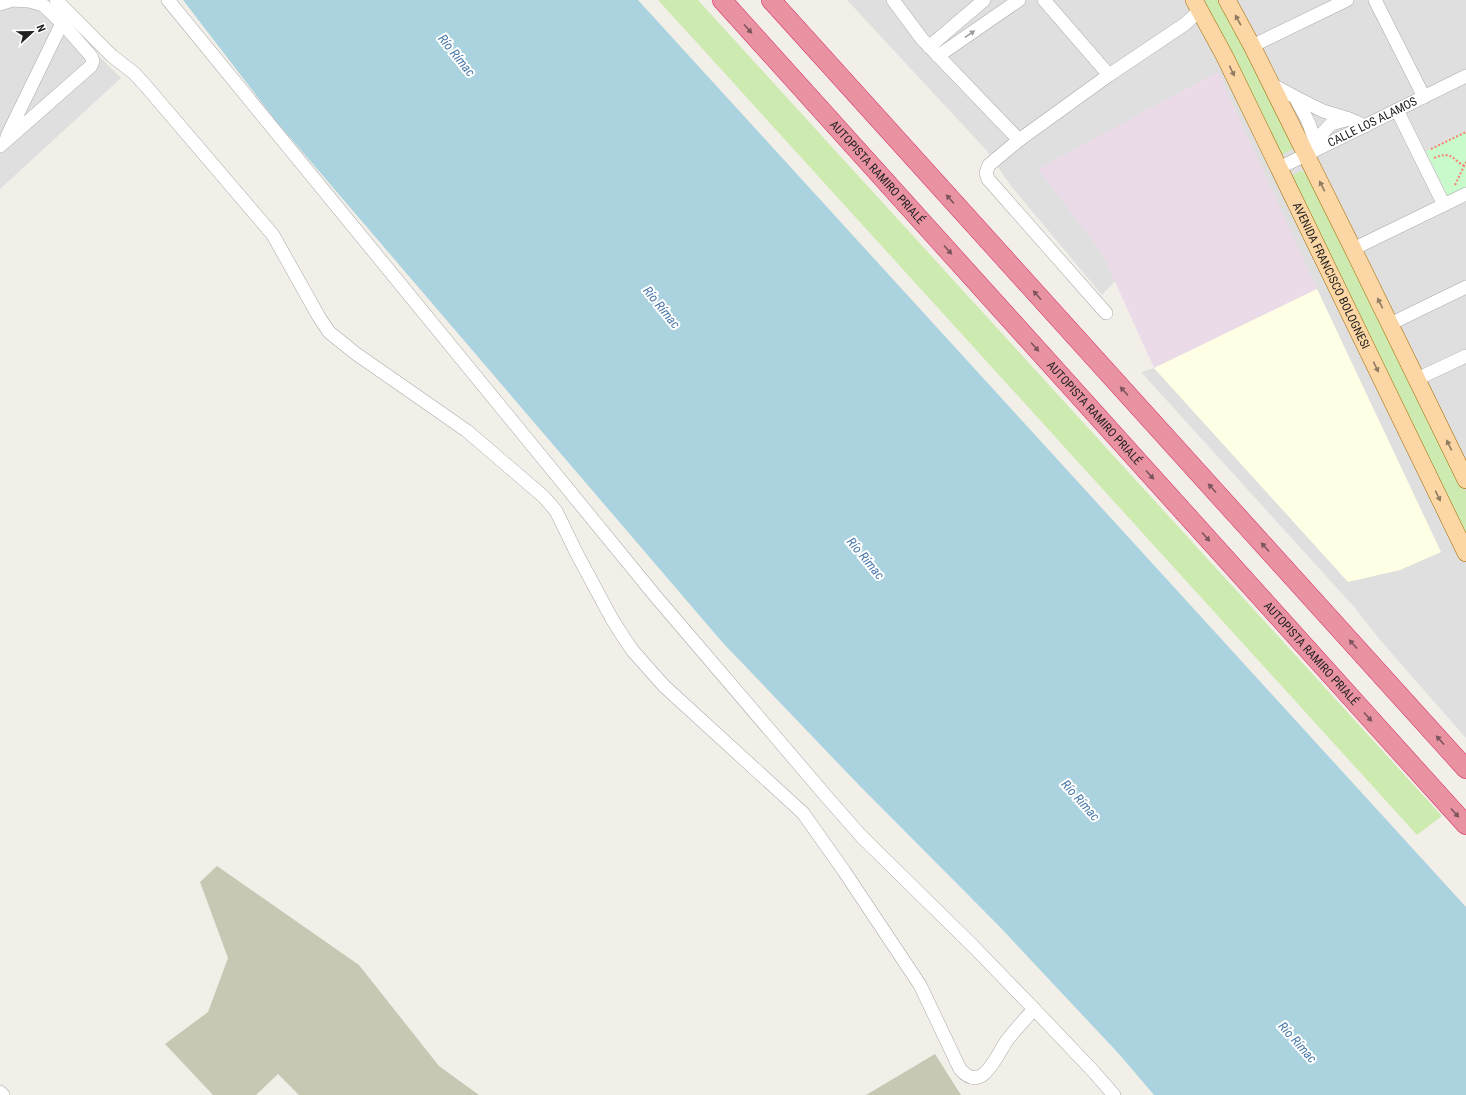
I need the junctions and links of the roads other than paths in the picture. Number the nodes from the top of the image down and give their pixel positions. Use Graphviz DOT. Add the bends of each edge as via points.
graph roads {
  1 [pos="56,0"];
  2 [pos="168,0"];
  3 [pos="722,0"];
  4 [pos="771,0"];
  5 [pos="893,0"];
  6 [pos="984,0"];
  7 [pos="1019,0"];
  8 [pos="1044,0"];
  9 [pos="1227,0"];
  10 [pos="1348,0"];
  11 [pos="1375,0"];
  12 [pos="0,4"];
  13 [pos="1197,5"];
  14 [pos="62,23"];
  15 [pos="1252,46"];
  16 [pos="934,51"];
  17 [pos="1109,75"];
  18 [pos="1466,76"];
  19 [pos="1271,84"];
  20 [pos="1295,97"];
  21 [pos="1424,97"];
  22 [pos="1397,110"];
  23 [pos="1349,118"];
  24 [pos="1365,126"];
  25 [pos="1019,140"];
  26 [pos="2,144"];
  27 [pos="1313,148"];
  28 [pos="1279,168"];
  29 [pos="1466,194"];
  30 [pos="1444,205"];
  31 [pos="1354,249"];
  32 [pos="1466,287"];
  33 [pos="1106,313"];
  34 [pos="1390,324"];
  35 [pos="1466,356"];
  36 [pos="1417,379"];
  37 [pos="1466,480"];
  38 [pos="1466,553"];
  39 [pos="1466,769"];
  40 [pos="1466,825"];
  41 [pos="1034,1009"];
  42 [pos="0,1092"];
  43 [pos="3,1095"];
  44 [pos="1114,1095"];
  1 -- 41 [label="street" via="112,56 134,73 272,235 329,332 467,431 551,504 612,619 633,651 664,686 804,815 920,985 965,1075 977,1078 984,1075 995,1062 1006,1041"];
  2 -- 41 [label="street" via="657,598 820,790 861,836"];
  3 -- 40 [label="highway, AUTOPISTA RAMIRO PRIALÉ, one-way"];
  39 -- 4 [label="highway, one-way"];
  5 -- 16 [label="street"];
  6 -- 16 [label="street"];
  16 -- 7 [label="street, one-way"];
  8 -- 17 [label="street"];
  15 -- 9 [label="main road, one-way"];
  10 -- 15 [label="street"];
  11 -- 21 [label="street"];
  12 -- 14 [label="street" via="12,0 43,5"];
  13 -- 17 [label="street" via="1185,24"];
  13 -- 28 [label="main road, AVENIDA FRANCISCO BOLOGNESI, one-way"];
  14 -- 26 [label="street"];
  14 -- 26 [label="street" via="91,56 92,66"];
  15 -- 19 [label="main road"];
  16 -- 25 [label="street"];
  17 -- 25 [label="street"];
  18 -- 21 [label="street, CALLE LOS ALAMOS"];
  19 -- 20 [label="street"];
  19 -- 27 [label="main road"];
  20 -- 23 [label="street" via="1323,111"];
  20 -- 27 [label="street" via="1308,121"];
  21 -- 22 [label="street, CALLE LOS ALAMOS"];
  22 -- 24 [label="street, CALLE LOS ALAMOS"];
  22 -- 30 [label="street"];
  23 -- 24 [label="street"];
  23 -- 27 [label="street" via="1331,124"];
  24 -- 27 [label="street, CALLE LOS ALAMOS"];
  25 -- 33 [label="street" via="989,165 986,173 988,179"];
  27 -- 28 [label="street, CALLE LOS ALAMOS"];
  31 -- 27 [label="main road, one-way"];
  28 -- 38 [label="main road, AVENIDA FRANCISCO BOLOGNESI, one-way"];
  29 -- 30 [label="street"];
  30 -- 31 [label="street"];
  34 -- 31 [label="main road, one-way"];
  32 -- 34 [label="street"];
  34 -- 36 [label="main road"];
  35 -- 36 [label="street"];
  37 -- 36 [label="main road, one-way"];
  41 -- 44 [label="street"];
  42 -- 43 [label="street"];
}
